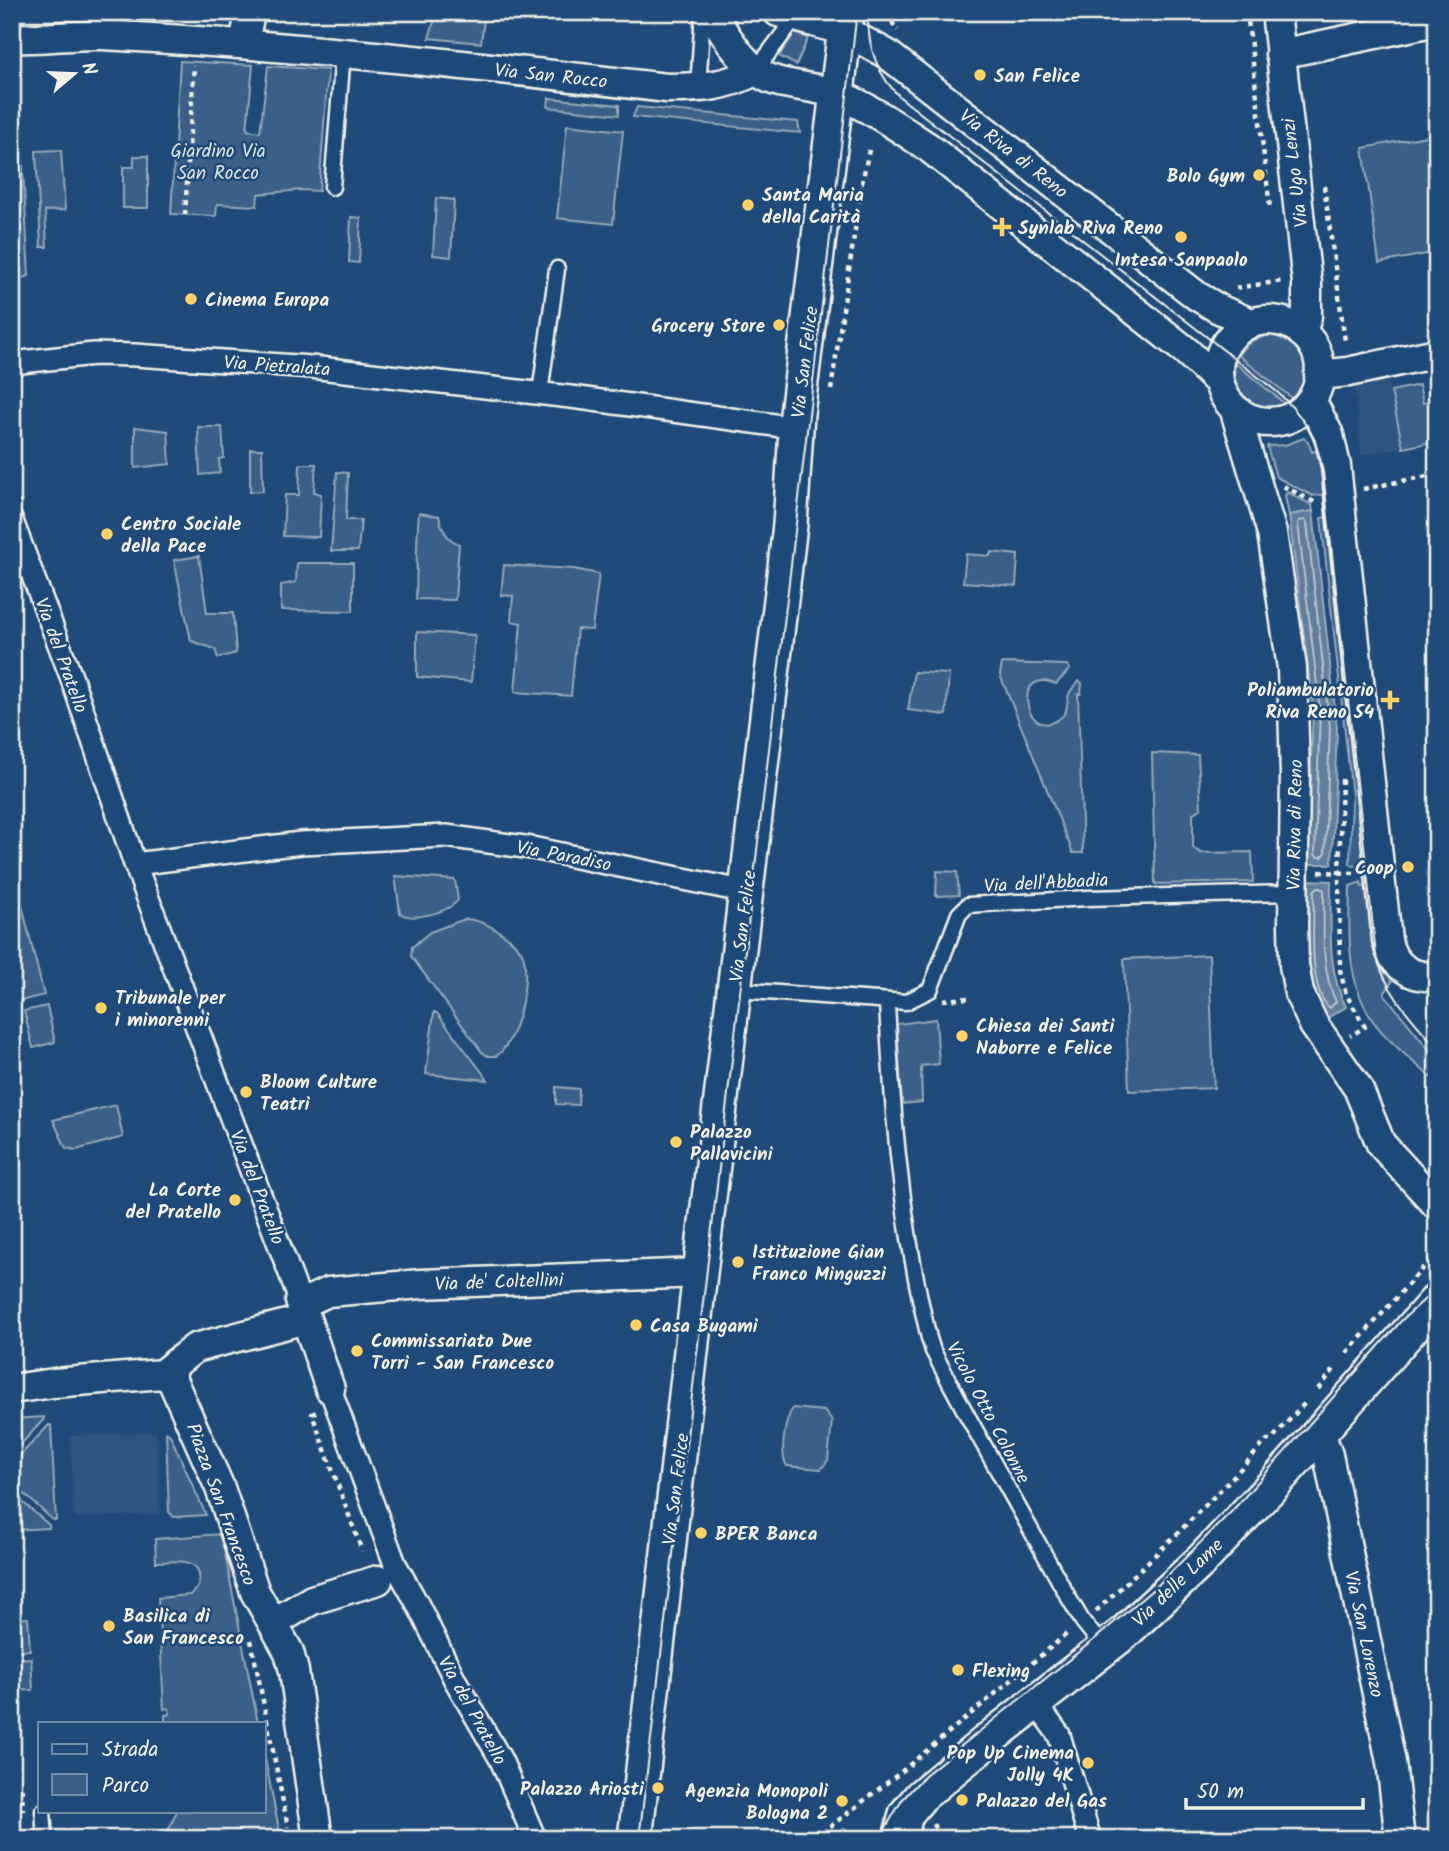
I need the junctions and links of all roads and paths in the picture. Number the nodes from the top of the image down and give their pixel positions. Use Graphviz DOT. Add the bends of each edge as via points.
graph roads {
  1 [pos="250,12"];
  2 [pos="703,12"];
  3 [pos="711,12"];
  4 [pos="1247,12"];
  5 [pos="1276,12"];
  6 [pos="787,15"];
  7 [pos="1437,21"];
  8 [pos="846,22"];
  9 [pos="12,38"];
  10 [pos="244,44"];
  11 [pos="344,53"];
  12 [pos="1280,54"];
  13 [pos="194,62"];
  14 [pos="755,70"];
  15 [pos="698,88"];
  16 [pos="837,94"];
  17 [pos="870,145"];
  18 [pos="856,182"];
  19 [pos="1324,182"];
  20 [pos="332,187"];
  21 [pos="184,215"];
  22 [pos="1272,220"];
  23 [pos="557,269"];
  24 [pos="1278,270"];
  25 [pos="1276,284"];
  26 [pos="1251,323"];
  27 [pos="1302,333"];
  28 [pos="1345,341"];
  29 [pos="1437,353"];
  30 [pos="12,363"];
  31 [pos="1219,382"];
  32 [pos="1315,387"];
  33 [pos="540,394"];
  34 [pos="1234,408"];
  35 [pos="796,428"];
  36 [pos="1437,474"];
  37 [pos="1278,485"];
  38 [pos="1362,490"];
  39 [pos="1317,504"];
  40 [pos="12,522"];
  41 [pos="1343,772"];
  42 [pos="135,864"];
  43 [pos="1360,872"];
  44 [pos="1332,873"];
  45 [pos="1339,873"];
  46 [pos="747,892"];
  47 [pos="1293,894"];
  48 [pos="1437,976"];
  49 [pos="734,990"];
  50 [pos="969,995"];
  51 [pos="942,1000"];
  52 [pos="887,1002"];
  53 [pos="1348,1038"];
  54 [pos="1437,1205"];
  55 [pos="1437,1252"];
  56 [pos="700,1273"];
  57 [pos="1437,1300"];
  58 [pos="301,1305"];
  59 [pos="1347,1353"];
  60 [pos="1336,1367"];
  61 [pos="162,1374"];
  62 [pos="12,1390"];
  63 [pos="323,1401"];
  64 [pos="1320,1432"];
  65 [pos="362,1551"];
  66 [pos="389,1577"];
  67 [pos="1095,1611"];
  68 [pos="273,1623"];
  69 [pos="1068,1633"];
  70 [pos="1105,1649"];
  71 [pos="1035,1702"];
  72 [pos="43,1812"];
  73 [pos="45,1839"];
  74 [pos="290,1839"];
  75 [pos="318,1839"];
  76 [pos="535,1839"];
  77 [pos="635,1839"];
  78 [pos="814,1839"];
  79 [pos="900,1839"];
  80 [pos="1090,1839"];
  81 [pos="1400,1839"];
  1 -- 10 [label="street"];
  2 -- 15 [label="lane"];
  3 -- 14 [label="street"];
  4 -- 22 [label="path"];
  5 -- 12 [label="street, Via Ugo Lenzi"];
  6 -- 8 [label="street, Via Riva di Reno"];
  6 -- 14 [label="lane"];
  7 -- 12 [label="street"];
  8 -- 16 [label="street, Via San Felice"];
  8 -- 26 [label="street, Via Riva di Reno" via="1197,296"];
  9 -- 10 [label="street, Via San Rocco" via="92,35"];
  10 -- 11 [label="street, Via San Rocco"];
  11 -- 15 [label="street, Via San Rocco"];
  11 -- 20 [label="lane"];
  12 -- 27 [label="street, Via Ugo Lenzi" via="1307,283"];
  13 -- 21 [label="path"];
  14 -- 15 [label="street, Via San Rocco" via="735,81"];
  14 -- 16 [label="street" via="777,82"];
  16 -- 31 [label="street" via="885,118 945,160"];
  16 -- 35 [label="street, Via San Felice"];
  17 -- 18 [label="path" via="862,183"];
  19 -- 28 [label="path"];
  23 -- 33 [label="lane"];
  24 -- 25 [label="path"];
  26 -- 27 [label="street" via="1279,321"];
  26 -- 31 [label="street" via="1226,344 1219,360"];
  27 -- 32 [label="street" via="1318,356"];
  29 -- 32 [label="street" via="1348,372"];
  30 -- 33 [label="street, Via Pietralata" via="135,355 311,367"];
  31 -- 34 [label="street"];
  32 -- 34 [label="street" via="1293,416 1273,422 1252,419"];
  32 -- 48 [label="street" via="1336,466 1386,933 1391,953 1402,967 1416,975"];
  33 -- 35 [label="street, Via Pietralata"];
  34 -- 47 [label="street, Via Riva di Reno" via="1274,546 1292,668"];
  35 -- 46 [label="street, Via San Felice" via="790,525"];
  36 -- 38 [label="path"];
  37 -- 39 [label="path"];
  40 -- 42 [label="street, Via del Pratello"];
  41 -- 45 [label="path"];
  42 -- 46 [label="street, Via Paradiso" via="282,845 446,836 532,848"];
  42 -- 58 [label="street, Via del Pratello"];
  43 -- 45 [label="path"];
  44 -- 45 [label="path"];
  45 -- 53 [label="path" via="1341,980 1365,1027"];
  46 -- 49 [label="street, Via San Felice"];
  47 -- 52 [label="lane, Via dell'Abbadia" via="968,905 959,914 930,990 906,1002"];
  47 -- 54 [label="street, Via Riva di Reno" via="1295,975 1306,1012 1358,1088 1381,1144"];
  49 -- 52 [label="lane, Via dell'Abbadia"];
  49 -- 56 [label="street, Via San Felice"];
  50 -- 51 [label="path"];
  52 -- 70 [label="lane, Vicolo Otto Colonne" via="905,1203 929,1338 1067,1595"];
  55 -- 59 [label="path"];
  56 -- 58 [label="street, Via de' Coltellini" via="421,1284 328,1292"];
  56 -- 77 [label="street, Via San Felice"];
  57 -- 64 [label="street, Via delle Lame"];
  58 -- 61 [label="street, Via de' Coltellini" via="195,1348"];
  58 -- 63 [label="street, Via del Pratello"];
  60 -- 67 [label="path" via="1272,1440"];
  61 -- 62 [label="street"];
  61 -- 68 [label="street, Piazza San Francesco" via="172,1380 183,1401 233,1519 255,1592"];
  63 -- 65 [label="path" via="312,1414"];
  63 -- 66 [label="street, Via del Pratello"];
  64 -- 70 [label="street, Via delle Lame" via="1201,1561"];
  64 -- 81 [label="street, Via San Lorenzo" via="1388,1749"];
  66 -- 68 [label="street" via="312,1600"];
  66 -- 76 [label="street, Via del Pratello" via="417,1603 501,1760"];
  68 -- 74 [label="path" via="251,1637"];
  68 -- 75 [label="street, Piazza San Francesco" via="292,1661"];
  69 -- 78 [label="path"];
  70 -- 71 [label="street, Via delle Lame"];
  71 -- 79 [label="street, Via delle Lame" via="916,1801 906,1814"];
  71 -- 80 [label="street" via="1059,1735"];
  72 -- 73 [label="lane"];
}
